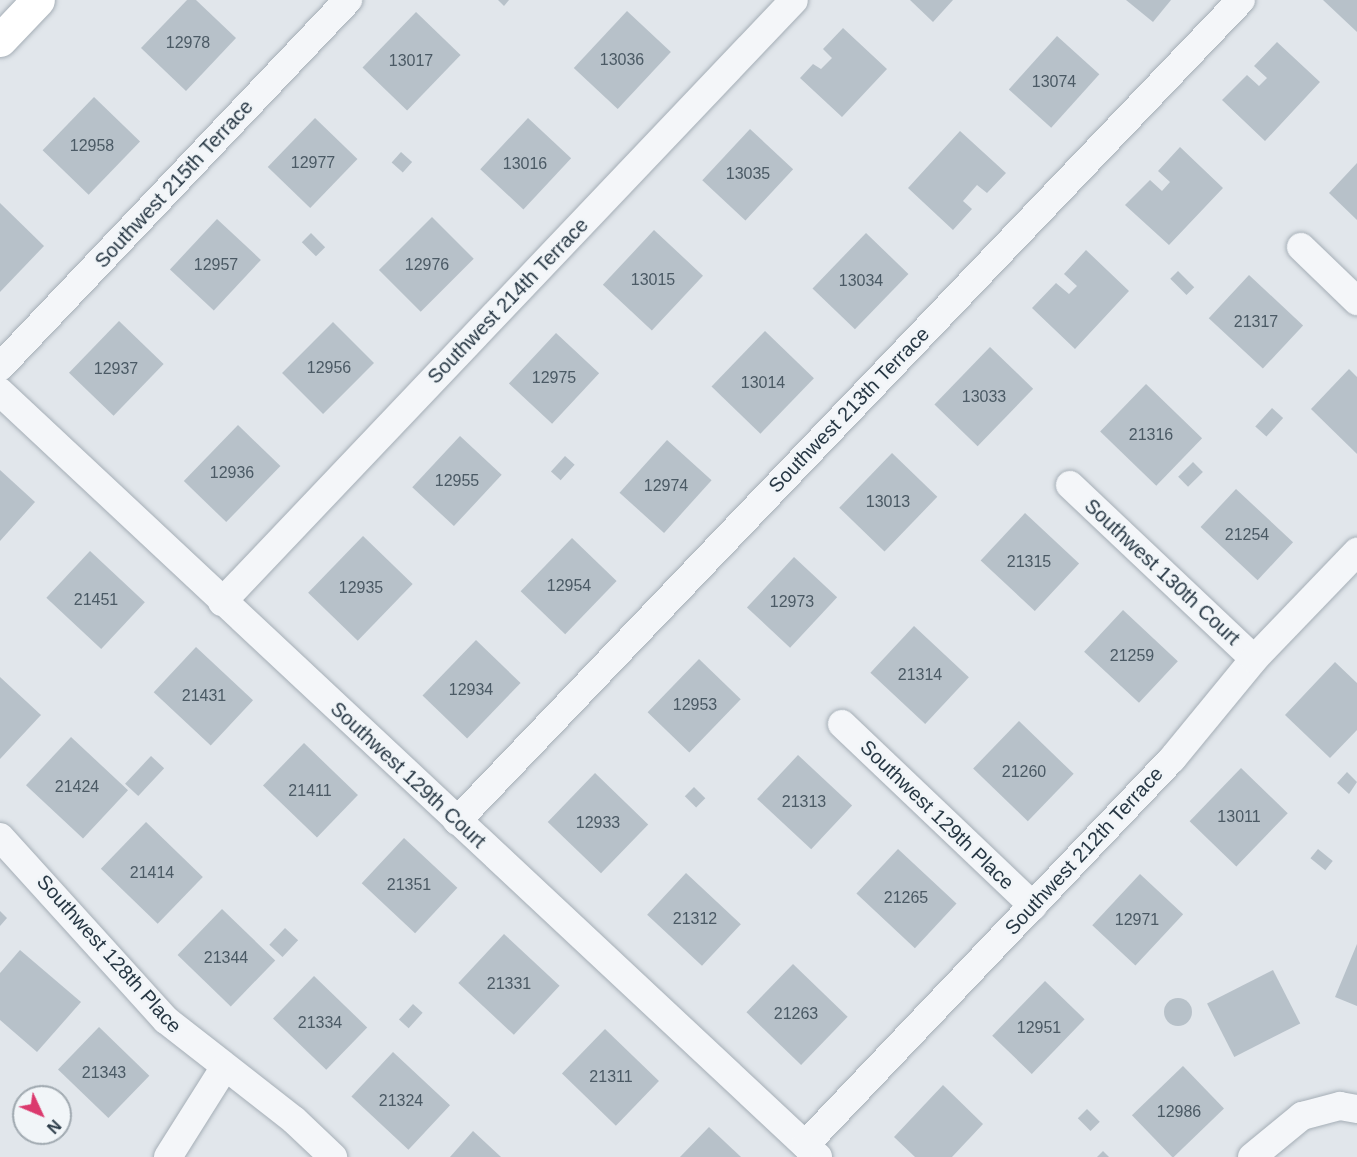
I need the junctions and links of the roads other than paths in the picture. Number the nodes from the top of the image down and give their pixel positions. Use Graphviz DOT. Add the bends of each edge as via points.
graph roads {
  1 [pos="38,0"];
  2 [pos="348,0"];
  3 [pos="794,0"];
  4 [pos="1241,0"];
  5 [pos="0,40"];
  6 [pos="1301,247"];
  7 [pos="1357,301"];
  8 [pos="0,367"];
  9 [pos="0,392"];
  10 [pos="1070,485"];
  11 [pos="1357,552"];
  12 [pos="222,602"];
  13 [pos="1254,659"];
  14 [pos="842,724"];
  15 [pos="457,821"];
  16 [pos="0,837"];
  17 [pos="1032,906"];
  18 [pos="224,1068"];
  19 [pos="1349,1108"];
  20 [pos="811,1151"];
  21 [pos="168,1157"];
  22 [pos="333,1157"];
  23 [pos="1252,1157"];
  1 -- 5 [label="street"];
  2 -- 8 [label="street, Southwest 215th Terrace"];
  3 -- 12 [label="street, Southwest 214th Terrace"];
  4 -- 15 [label="street, Southwest 213th Terrace"];
  6 -- 7 [label="street"];
  9 -- 12 [label="street, Southwest 129th Court"];
  10 -- 13 [label="street, Southwest 130th Court"];
  11 -- 13 [label="street, Southwest 212th Terrace"];
  12 -- 15 [label="street, Southwest 129th Court"];
  13 -- 17 [label="street, Southwest 212th Terrace" via="1172,759"];
  14 -- 17 [label="street, Southwest 129th Place"];
  15 -- 20 [label="street, Southwest 129th Court"];
  16 -- 18 [label="street, Southwest 128th Place" via="149,1002"];
  17 -- 20 [label="street, Southwest 212th Terrace"];
  18 -- 21 [label="street"];
  18 -- 22 [label="street, Southwest 128th Place" via="294,1119"];
  19 -- 23 [label="street" via="1302,1116"];
}
